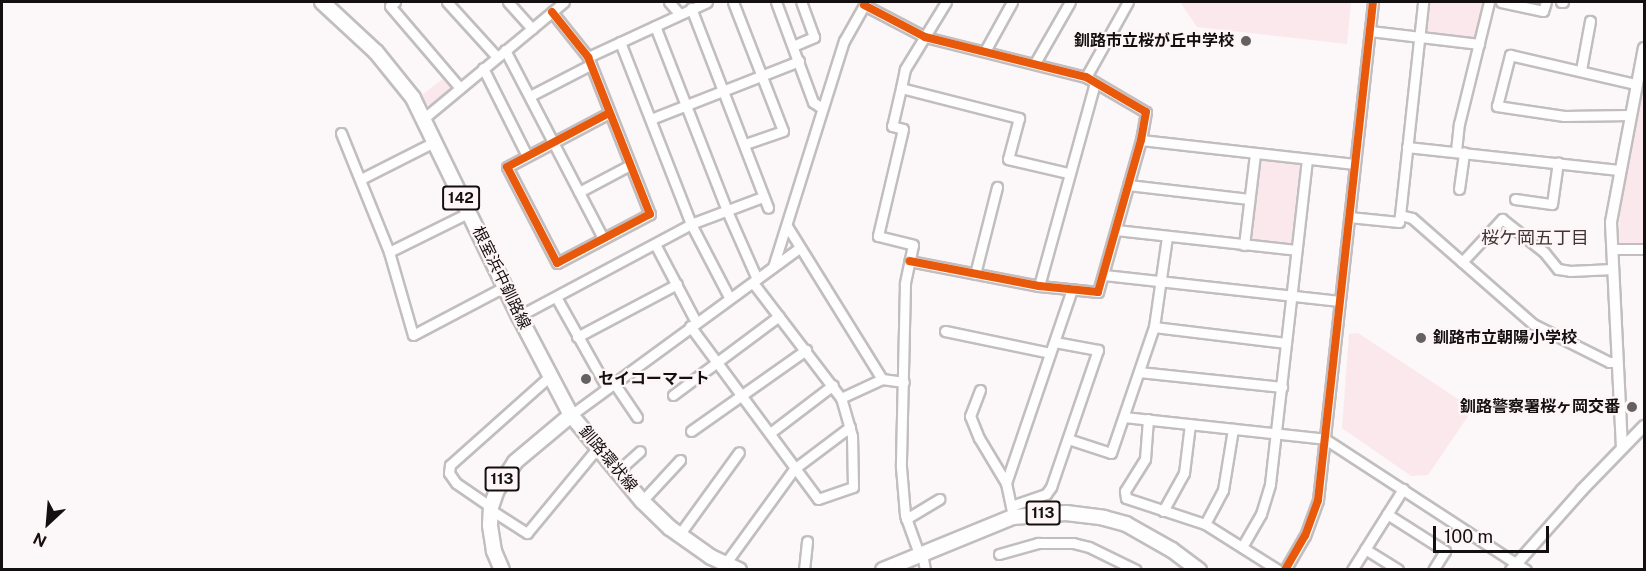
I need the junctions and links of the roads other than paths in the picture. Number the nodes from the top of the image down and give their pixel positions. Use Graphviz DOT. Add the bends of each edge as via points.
graph roads {
  1 [pos="322,2"];
  2 [pos="395,2"];
  3 [pos="447,2"];
  4 [pos="508,2"];
  5 [pos="564,2"];
  6 [pos="669,2"];
  7 [pos="707,2"];
  8 [pos="733,2"];
  9 [pos="776,2"];
  10 [pos="801,2"];
  11 [pos="946,2"];
  12 [pos="1012,2"];
  13 [pos="1070,2"];
  14 [pos="1128,2"];
  15 [pos="1373,2"];
  16 [pos="1423,2"];
  17 [pos="1489,2"];
  18 [pos="1501,2"];
  19 [pos="1546,2"];
  20 [pos="865,3"];
  21 [pos="691,8"];
  22 [pos="552,12"];
  23 [pos="679,13"];
  24 [pos="1590,21"];
  25 [pos="655,26"];
  26 [pos="532,29"];
  27 [pos="1370,31"];
  28 [pos="925,37"];
  29 [pos="1419,37"];
  30 [pos="620,42"];
  31 [pos="1479,44"];
  32 [pos="793,46"];
  33 [pos="1644,48"];
  34 [pos="505,50"];
  35 [pos="985,51"];
  36 [pos="497,57"];
  37 [pos="589,61"];
  38 [pos="799,62"];
  39 [pos="1035,63"];
  40 [pos="483,68"];
  41 [pos="1581,70"];
  42 [pos="763,76"];
  43 [pos="1086,77"];
  44 [pos="1095,83"];
  45 [pos="1636,84"];
  46 [pos="460,88"];
  47 [pos="901,88"];
  48 [pos="724,91"];
  49 [pos="530,96"];
  50 [pos="686,105"];
  51 [pos="822,108"];
  52 [pos="609,113"];
  53 [pos="1630,115"];
  54 [pos="423,118"];
  55 [pos="651,119"];
  56 [pos="341,133"];
  57 [pos="1141,140"];
  58 [pos="434,142"];
  59 [pos="554,142"];
  60 [pos="745,144"];
  61 [pos="1407,147"];
  62 [pos="1460,152"];
  63 [pos="1255,154"];
  64 [pos="527,156"];
  65 [pos="1306,159"];
  66 [pos="1558,162"];
  67 [pos="1355,164"];
  68 [pos="630,165"];
  69 [pos="1619,170"];
  70 [pos="1068,173"];
  71 [pos="361,179"];
  72 [pos="1128,185"];
  73 [pos="997,187"];
  74 [pos="1459,189"];
  75 [pos="579,192"];
  76 [pos="764,197"];
  77 [pos="1249,199"];
  78 [pos="1515,199"];
  79 [pos="768,208"];
  80 [pos="727,211"];
  81 [pos="468,213"];
  82 [pos="1400,214"];
  83 [pos="1349,217"];
  84 [pos="691,225"];
  85 [pos="787,226"];
  86 [pos="1116,230"];
  87 [pos="1167,237"];
  88 [pos="603,238"];
  89 [pos="655,244"];
  90 [pos="1244,244"];
  91 [pos="799,248"];
  92 [pos="1612,249"];
  93 [pos="1644,249"];
  94 [pos="1296,250"];
  95 [pos="389,252"];
  96 [pos="909,261"];
  97 [pos="1462,262"];
  98 [pos="773,267"];
  99 [pos="1613,269"];
  100 [pos="975,274"];
  101 [pos="1104,275"];
  102 [pos="755,281"];
  103 [pos="1161,281"];
  104 [pos="677,284"];
  105 [pos="1039,286"];
  106 [pos="504,287"];
  107 [pos="1072,290"];
  108 [pos="1291,296"];
  109 [pos="556,297"];
  110 [pos="729,297"];
  111 [pos="1340,301"];
  112 [pos="519,316"];
  113 [pos="779,316"];
  114 [pos="693,324"];
  115 [pos="1154,327"];
  116 [pos="945,332"];
  117 [pos="578,337"];
  118 [pos="1055,342"];
  119 [pos="1286,343"];
  120 [pos="806,350"];
  121 [pos="1050,353"];
  122 [pos="715,361"];
  123 [pos="1617,362"];
  124 [pos="1139,372"];
  125 [pos="550,376"];
  126 [pos="882,379"];
  127 [pos="904,382"];
  128 [pos="833,385"];
  129 [pos="610,386"];
  130 [pos="1282,387"];
  131 [pos="980,390"];
  132 [pos="673,395"];
  133 [pos="742,397"];
  134 [pos="841,398"];
  135 [pos="571,415"];
  136 [pos="637,417"];
  137 [pos="1125,417"];
  138 [pos="1148,419"];
  139 [pos="1190,424"];
  140 [pos="1644,426"];
  141 [pos="850,427"];
  142 [pos="1233,429"];
  143 [pos="691,431"];
  144 [pos="770,433"];
  145 [pos="1275,433"];
  146 [pos="1068,439"];
  147 [pos="1325,439"];
  148 [pos="599,446"];
  149 [pos="1622,448"];
  150 [pos="640,451"];
  151 [pos="740,452"];
  152 [pos="680,460"];
  153 [pos="794,469"];
  154 [pos="619,470"];
  155 [pos="1006,483"];
  156 [pos="1403,489"];
  157 [pos="939,499"];
  158 [pos="642,501"];
  159 [pos="491,509"];
  160 [pos="1012,511"];
  161 [pos="1163,511"];
  162 [pos="1387,514"];
  163 [pos="906,519"];
  164 [pos="1204,524"];
  165 [pos="679,535"];
  166 [pos="807,542"];
  167 [pos="1242,547"];
  168 [pos="1365,549"];
  169 [pos="921,554"];
  170 [pos="999,554"];
  171 [pos="725,564"];
  172 [pos="1518,567"];
  173 [pos="502,570"];
  174 [pos="739,570"];
  175 [pos="804,570"];
  176 [pos="883,570"];
  177 [pos="925,570"];
  178 [pos="1136,570"];
  179 [pos="1199,570"];
  180 [pos="1278,570"];
  181 [pos="1285,570"];
  182 [pos="1352,570"];
  183 [pos="1398,570"];
  184 [pos="1433,570"];
  1 -- 54 [label="main road, 根室浜中釧路線 / 142" via="394,70"];
  2 -- 46 [label="street" via="390,6"];
  3 -- 36 [label="street"];
  4 -- 26 [label="street"];
  5 -- 22 [label="street"];
  6 -- 23 [label="street"];
  7 -- 21 [label="street"];
  8 -- 42 [label="street"];
  9 -- 32 [label="street"];
  10 -- 32 [label="street" via="814,37"];
  11 -- 28 [label="street"];
  12 -- 35 [label="street"];
  13 -- 39 [label="street"];
  14 -- 43 [label="street"];
  15 -- 27 [label="street"];
  16 -- 29 [label="street"];
  17 -- 31 [label="street"];
  18 -- 19 [label="street" via="1543,11"];
  20 -- 28 [label="street"];
  20 -- 51 [label="street" via="843,41"];
  21 -- 23 [label="street"];
  21 -- 48 [label="street"];
  22 -- 26 [label="street"];
  22 -- 37 [label="street"];
  23 -- 25 [label="street"];
  24 -- 41 [label="street"];
  25 -- 30 [label="street"];
  25 -- 50 [label="street"];
  26 -- 34 [label="street"];
  27 -- 29 [label="street"];
  27 -- 67 [label="street"];
  28 -- 35 [label="street"];
  28 -- 47 [label="street" via="905,69"];
  29 -- 31 [label="street"];
  29 -- 61 [label="street"];
  30 -- 37 [label="street"];
  30 -- 55 [label="street"];
  31 -- 62 [label="street" via="1459,124"];
  32 -- 38 [label="street"];
  33 -- 45 [label="street"];
  34 -- 36 [label="street"];
  34 -- 49 [label="street"];
  35 -- 39 [label="street"];
  36 -- 40 [label="street"];
  37 -- 49 [label="street"];
  37 -- 52 [label="street"];
  38 -- 42 [label="street"];
  38 -- 51 [label="street" via="813,102"];
  39 -- 43 [label="street"];
  40 -- 46 [label="street"];
  40 -- 64 [label="street"];
  41 -- 45 [label="street"];
  41 -- 53 [label="street" via="1510,55 1497,106 1564,116"];
  42 -- 48 [label="street"];
  42 -- 60 [label="street" via="783,131"];
  43 -- 44 [label="street"];
  44 -- 57 [label="street" via="1146,112"];
  44 -- 70 [label="street"];
  45 -- 53 [label="street"];
  46 -- 54 [label="street"];
  47 -- 70 [label="street" via="1019,118 1008,159"];
  47 -- 96 [label="street" via="892,126 903,129 878,236 913,245"];
  48 -- 50 [label="street"];
  48 -- 60 [label="street"];
  49 -- 59 [label="street"];
  50 -- 55 [label="street"];
  50 -- 80 [label="street"];
  51 -- 85 [label="street"];
  52 -- 59 [label="street"];
  52 -- 68 [label="street"];
  53 -- 69 [label="street"];
  54 -- 58 [label="main road, 根室浜中釧路線 / 142"];
  55 -- 84 [label="street"];
  56 -- 71 [label="street"];
  57 -- 63 [label="street"];
  57 -- 72 [label="street"];
  58 -- 71 [label="street"];
  58 -- 81 [label="main road, 根室浜中釧路線 / 142"];
  59 -- 64 [label="street"];
  59 -- 75 [label="street"];
  60 -- 76 [label="street"];
  61 -- 62 [label="street"];
  61 -- 82 [label="street"];
  62 -- 66 [label="street"];
  62 -- 74 [label="street"];
  63 -- 65 [label="street"];
  63 -- 77 [label="street"];
  64 -- 88 [label="street" via="507,166 557,263"];
  65 -- 67 [label="street"];
  65 -- 94 [label="street"];
  66 -- 69 [label="street"];
  66 -- 78 [label="street" via="1552,204"];
  67 -- 83 [label="street"];
  68 -- 75 [label="street"];
  68 -- 88 [label="street" via="650,214"];
  69 -- 92 [label="street" via="1611,222"];
  70 -- 105 [label="street"];
  71 -- 95 [label="street"];
  72 -- 77 [label="street"];
  72 -- 86 [label="street"];
  73 -- 100 [label="street"];
  75 -- 88 [label="street"];
  76 -- 79 [label="street"];
  76 -- 80 [label="street"];
  77 -- 90 [label="street"];
  80 -- 84 [label="street"];
  80 -- 102 [label="street"];
  81 -- 95 [label="street"];
  81 -- 106 [label="main road, 根室浜中釧路線 / 142"];
  82 -- 83 [label="street" via="1399,222"];
  82 -- 97 [label="street" via="1412,218"];
  83 -- 111 [label="street"];
  84 -- 89 [label="street"];
  84 -- 110 [label="street"];
  85 -- 91 [label="street"];
  85 -- 98 [label="street"];
  86 -- 87 [label="street"];
  86 -- 101 [label="street"];
  87 -- 90 [label="street"];
  87 -- 103 [label="street"];
  89 -- 104 [label="street"];
  89 -- 109 [label="street"];
  90 -- 94 [label="street"];
  91 -- 98 [label="street"];
  91 -- 126 [label="street"];
  92 -- 93 [label="street"];
  92 -- 99 [label="street"];
  94 -- 108 [label="street"];
  95 -- 106 [label="street" via="412,335"];
  96 -- 100 [label="street"];
  96 -- 127 [label="street" via="905,284"];
  97 -- 99 [label="street" via="1502,219 1544,252 1558,269"];
  97 -- 123 [label="street" via="1533,324 1609,362"];
  98 -- 102 [label="street"];
  99 -- 123 [label="street"];
  100 -- 105 [label="street"];
  101 -- 103 [label="street"];
  101 -- 107 [label="street" via="1098,292"];
  102 -- 110 [label="street"];
  102 -- 113 [label="street"];
  103 -- 108 [label="street"];
  103 -- 115 [label="street"];
  104 -- 114 [label="street"];
  104 -- 117 [label="street"];
  105 -- 107 [label="street"];
  106 -- 112 [label="main road, 根室浜中釧路線 / 142"];
  107 -- 118 [label="street"];
  108 -- 111 [label="street"];
  108 -- 119 [label="street"];
  109 -- 112 [label="street"];
  109 -- 117 [label="street"];
  110 -- 114 [label="street"];
  111 -- 147 [label="street"];
  112 -- 125 [label="main road, 根室浜中釧路線 / 142"];
  113 -- 120 [label="street"];
  113 -- 122 [label="street"];
  114 -- 122 [label="street"];
  114 -- 129 [label="street"];
  115 -- 119 [label="street"];
  115 -- 124 [label="street"];
  116 -- 121 [label="street"];
  117 -- 129 [label="street"];
  118 -- 121 [label="street"];
  118 -- 146 [label="street" via="1098,350"];
  119 -- 130 [label="street"];
  120 -- 128 [label="street"];
  120 -- 133 [label="street"];
  121 -- 155 [label="street"];
  122 -- 132 [label="street"];
  122 -- 133 [label="street"];
  123 -- 149 [label="street"];
  124 -- 130 [label="street"];
  124 -- 137 [label="street"];
  125 -- 135 [label="main road, 根室浜中釧路線 / 142"];
  125 -- 159 [label="street" via="450,465 456,483"];
  126 -- 127 [label="street"];
  126 -- 134 [label="street"];
  127 -- 163 [label="street" via="901,457"];
  128 -- 134 [label="street"];
  128 -- 144 [label="street"];
  129 -- 135 [label="street"];
  129 -- 136 [label="street"];
  130 -- 145 [label="street"];
  131 -- 155 [label="street" via="970,416"];
  133 -- 143 [label="street"];
  133 -- 144 [label="street"];
  134 -- 141 [label="street"];
  135 -- 148 [label="main road, 釧路環状線"];
  135 -- 159 [label="main road, 釧路環状線 / 113" via="515,462 500,483"];
  137 -- 138 [label="street"];
  137 -- 146 [label="street" via="1111,453"];
  138 -- 139 [label="street"];
  138 -- 161 [label="street" via="1145,459 1125,491 1126,498"];
  139 -- 142 [label="street"];
  139 -- 161 [label="street" via="1184,473"];
  140 -- 149 [label="street"];
  141 -- 153 [label="street"];
  141 -- 153 [label="street" via="853,487 818,499"];
  142 -- 145 [label="street"];
  142 -- 164 [label="street" via="1223,490"];
  144 -- 153 [label="street"];
  145 -- 147 [label="street"];
  145 -- 167 [label="street" via="1270,484 1261,514"];
  146 -- 160 [label="street" via="1052,488 1046,494 1027,498"];
  147 -- 156 [label="street"];
  147 -- 181 [label="street" via="1318,500 1305,536"];
  148 -- 154 [label="main road, 釧路環状線"];
  148 -- 159 [label="street" via="527,533"];
  149 -- 172 [label="street"];
  150 -- 154 [label="street"];
  151 -- 165 [label="street"];
  152 -- 158 [label="street"];
  153 -- 171 [label="street"];
  154 -- 158 [label="main road, 釧路環状線"];
  155 -- 160 [label="street"];
  156 -- 162 [label="street"];
  156 -- 172 [label="street"];
  157 -- 163 [label="street"];
  158 -- 165 [label="main road, 釧路環状線"];
  159 -- 173 [label="main road, 釧路環状線 / 113" via="492,539"];
  160 -- 169 [label="main road, 113"];
  160 -- 179 [label="main road, 113" via="1104,518 1144,534"];
  161 -- 164 [label="street"];
  162 -- 168 [label="street"];
  162 -- 184 [label="street" via="1445,550"];
  163 -- 169 [label="street"];
  164 -- 167 [label="street"];
  165 -- 171 [label="main road, 釧路環状線"];
  166 -- 175 [label="street"];
  167 -- 180 [label="street"];
  168 -- 182 [label="street"];
  168 -- 183 [label="street"];
  169 -- 176 [label="main road, 113"];
  169 -- 177 [label="street"];
  170 -- 178 [label="street" via="1038,543 1073,543"];
  171 -- 174 [label="main road, 釧路環状線"];
}
